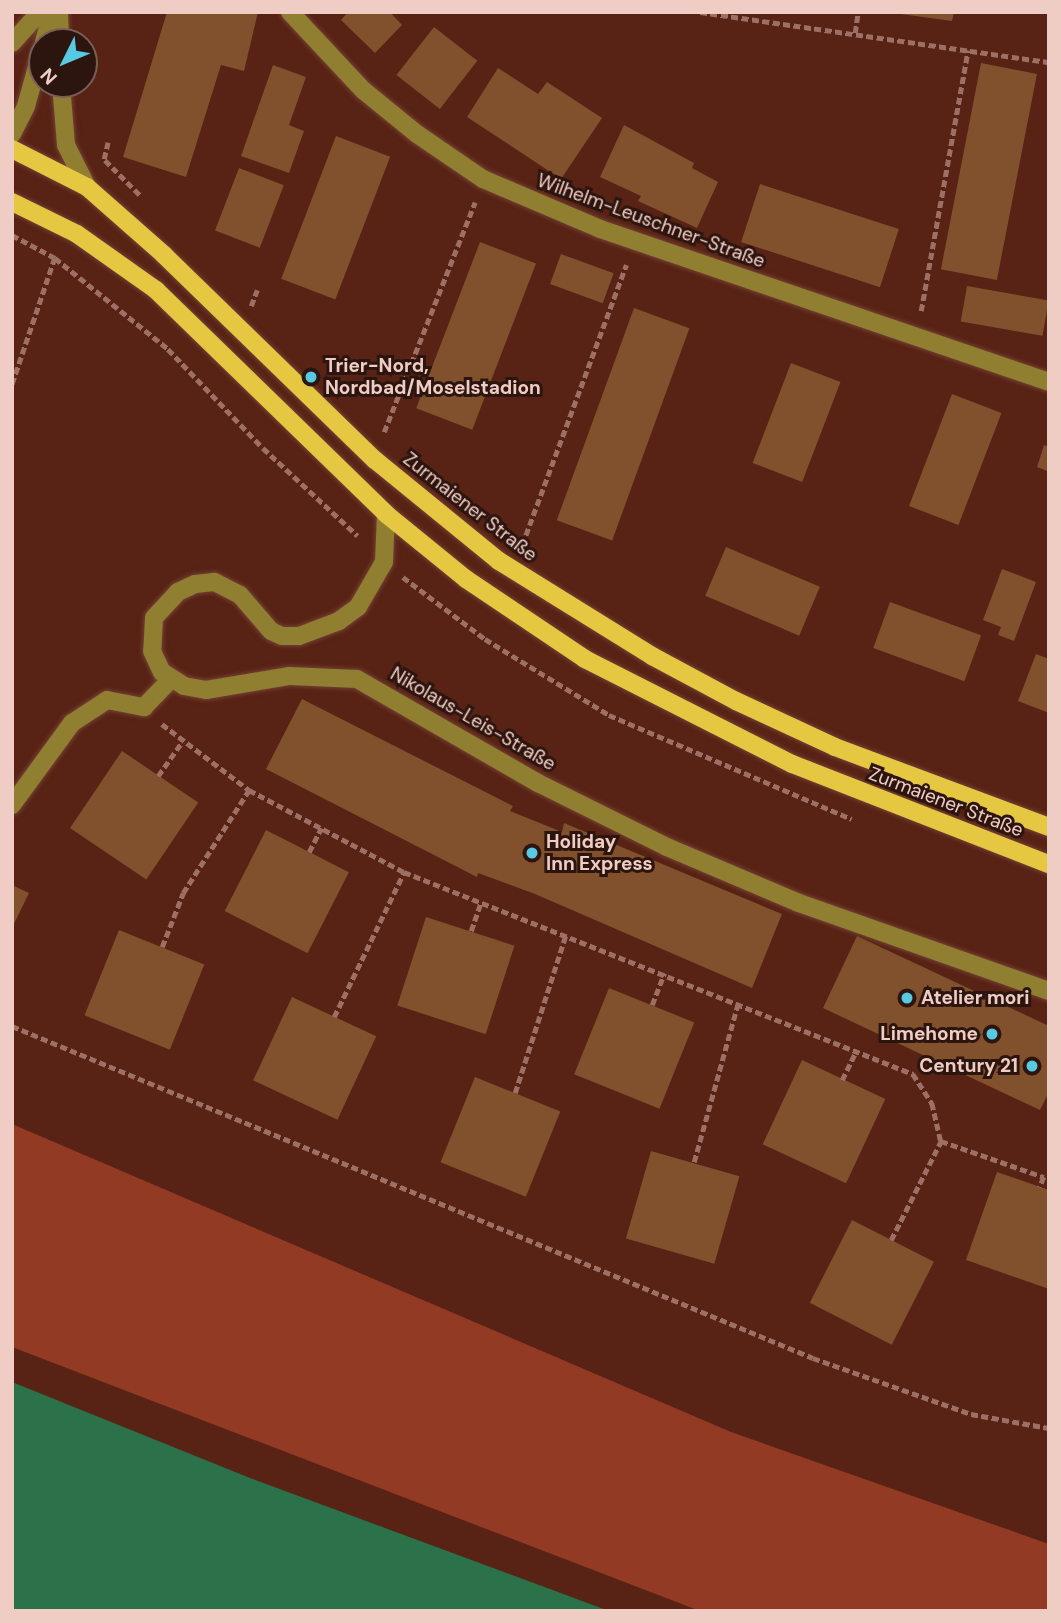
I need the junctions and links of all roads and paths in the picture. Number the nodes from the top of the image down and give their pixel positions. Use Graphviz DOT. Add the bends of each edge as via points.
graph roads {
  1 [pos="40,12"];
  2 [pos="290,12"];
  3 [pos="700,12"];
  4 [pos="858,12"];
  5 [pos="855,33"];
  6 [pos="12,43"];
  7 [pos="968,50"];
  8 [pos="1049,62"];
  9 [pos="28,98"];
  10 [pos="62,98"];
  11 [pos="12,134"];
  12 [pos="108,142"];
  13 [pos="12,149"];
  14 [pos="95,151"];
  15 [pos="104,159"];
  16 [pos="484,179"];
  17 [pos="87,187"];
  18 [pos="12,202"];
  19 [pos="149,205"];
  20 [pos="12,235"];
  21 [pos="634,240"];
  22 [pos="257,290"];
  23 [pos="241,296"];
  24 [pos="250,306"];
  25 [pos="260,315"];
  26 [pos="917,334"];
  27 [pos="1049,382"];
  28 [pos="12,385"];
  29 [pos="374,422"];
  30 [pos="384,431"];
  31 [pos="393,439"];
  32 [pos="375,460"];
  33 [pos="386,514"];
  34 [pos="512,538"];
  35 [pos="522,546"];
  36 [pos="532,554"];
  37 [pos="171,679"];
  38 [pos="144,707"];
  39 [pos="182,742"];
  40 [pos="158,776"];
  41 [pos="249,790"];
  42 [pos="12,805"];
  43 [pos="1049,827"];
  44 [pos="321,828"];
  45 [pos="309,852"];
  46 [pos="1049,864"];
  47 [pos="404,872"];
  48 [pos="481,902"];
  49 [pos="471,932"];
  50 [pos="566,934"];
  51 [pos="162,947"];
  52 [pos="664,973"];
  53 [pos="1049,991"];
  54 [pos="738,1003"];
  55 [pos="652,1005"];
  56 [pos="334,1017"];
  57 [pos="12,1026"];
  58 [pos="856,1051"];
  59 [pos="842,1080"];
  60 [pos="515,1093"];
  61 [pos="941,1141"];
  62 [pos="694,1162"];
  63 [pos="1040,1187"];
  64 [pos="891,1240"];
  65 [pos="1049,1428"];
  1 -- 6 [label="street"];
  2 -- 16 [label="street, Wilhelm-Leuschner-Straße" via="363,90"];
  3 -- 5 [label="path"];
  4 -- 5 [label="path"];
  5 -- 7 [label="path"];
  7 -- 8 [label="path"];
  7 -- 26 [label="path"];
  9 -- 11 [label="street"];
  10 -- 17 [label="street" via="66,145"];
  12 -- 15 [label="path"];
  13 -- 17 [label="main road, Zurmaiener Straße"];
  14 -- 15 [label="path"];
  15 -- 19 [label="path"];
  16 -- 21 [label="street, Wilhelm-Leuschner-Straße"];
  16 -- 30 [label="path"];
  17 -- 32 [label="main road, Zurmaiener Straße" via="164,255"];
  18 -- 33 [label="main road, Zurmaiener Straße" via="77,234 156,290"];
  20 -- 28 [label="path" via="55,258"];
  21 -- 26 [label="street, Wilhelm-Leuschner-Straße"];
  21 -- 35 [label="path"];
  22 -- 24 [label="path"];
  23 -- 24 [label="path"];
  24 -- 25 [label="path"];
  26 -- 27 [label="street, Wilhelm-Leuschner-Straße"];
  29 -- 30 [label="path"];
  30 -- 31 [label="path"];
  30 -- 32 [label="path"];
  32 -- 43 [label="main road, Zurmaiener Straße" via="499,561 652,656 835,747"];
  33 -- 37 [label="street" via="384,562 373,586 358,607 320,630 299,636 271,631 240,595 214,582 178,592 154,618 150,636 156,661"];
  33 -- 46 [label="main road, Zurmaiener Straße" via="522,618 659,700 792,764"];
  34 -- 35 [label="path"];
  35 -- 36 [label="path"];
  37 -- 38 [label="street"];
  37 -- 53 [label="street, Nikolaus-Leis-Straße" via="205,690 290,676 357,679 538,783 678,852 799,903"];
  38 -- 39 [label="path"];
  38 -- 42 [label="street" via="107,700 72,723"];
  39 -- 40 [label="path"];
  39 -- 41 [label="path"];
  41 -- 44 [label="path"];
  41 -- 51 [label="path" via="183,893"];
  44 -- 45 [label="path"];
  44 -- 47 [label="path"];
  47 -- 48 [label="path"];
  47 -- 56 [label="path"];
  48 -- 49 [label="path"];
  48 -- 50 [label="path"];
  50 -- 52 [label="path"];
  50 -- 60 [label="path"];
  52 -- 54 [label="path"];
  52 -- 55 [label="path"];
  54 -- 58 [label="path"];
  54 -- 62 [label="path"];
  57 -- 65 [label="path" via="813,1358 971,1414"];
  58 -- 59 [label="path"];
  58 -- 61 [label="path" via="913,1074 932,1103"];
  61 -- 63 [label="path" via="1044,1177"];
  61 -- 64 [label="path"];
}
